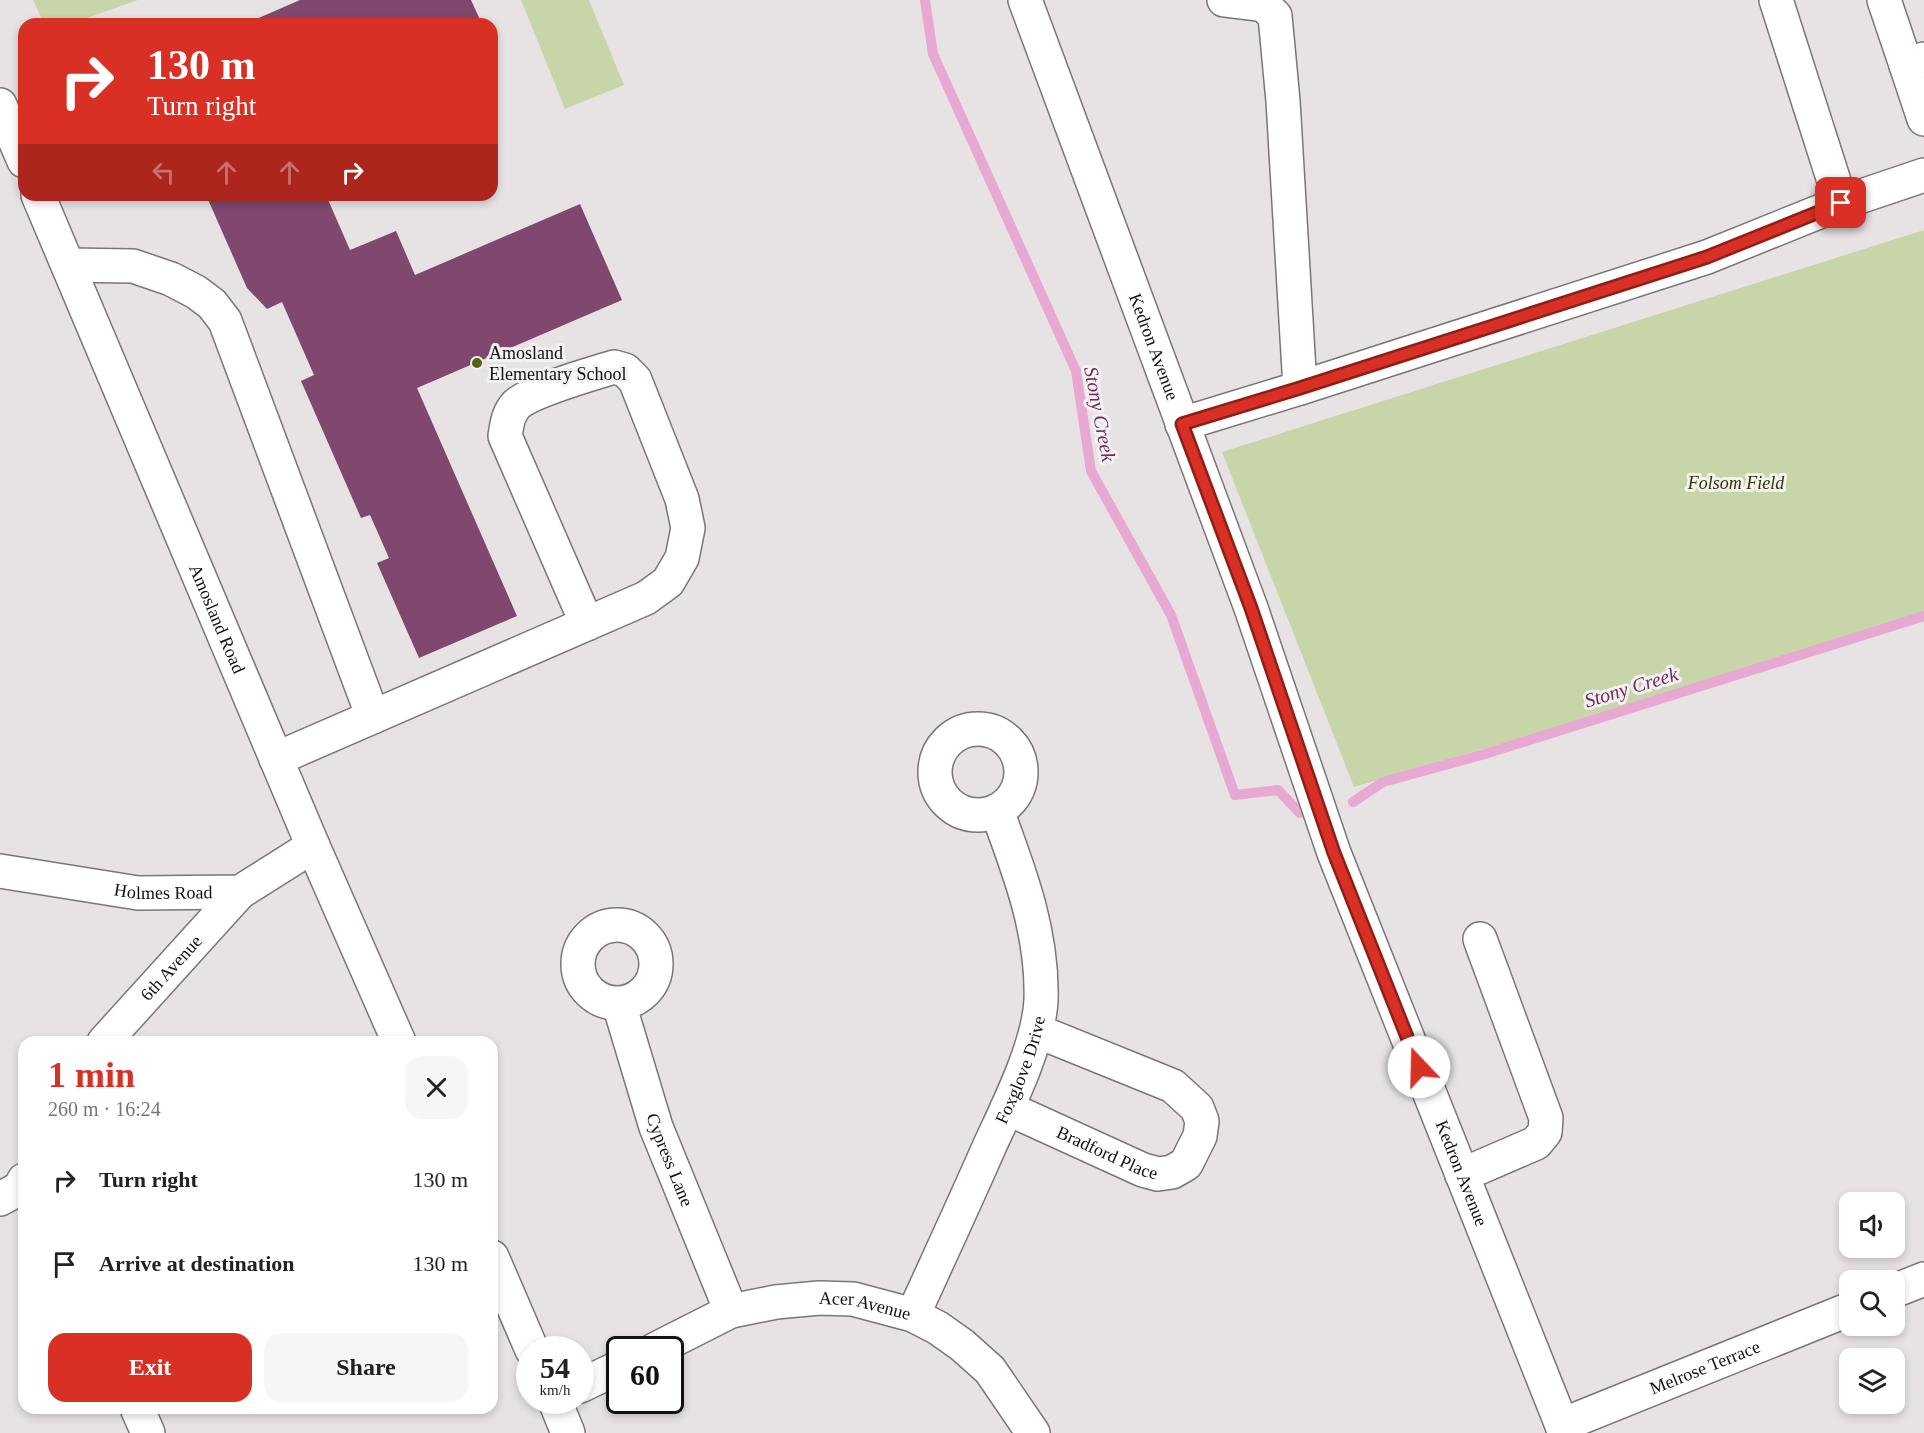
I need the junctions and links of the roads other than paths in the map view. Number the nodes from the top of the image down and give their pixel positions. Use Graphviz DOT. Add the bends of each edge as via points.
graph roads {
  1 [pos="1025,0"];
  2 [pos="1224,0"];
  3 [pos="1776,0"];
  4 [pos="1884,0"];
  5 [pos="1915,62"];
  6 [pos="0,105"];
  7 [pos="1924,119"];
  8 [pos="18,148"];
  9 [pos="1924,175"];
  10 [pos="41,201"];
  11 [pos="1841,203"];
  12 [pos="68,265"];
  13 [pos="1300,388"];
  14 [pos="1182,424"];
  15 [pos="587,624"];
  16 [pos="373,717"];
  17 [pos="276,759"];
  18 [pos="997,811"];
  19 [pos="313,846"];
  20 [pos="0,872"];
  21 [pos="240,892"];
  22 [pos="1480,939"];
  23 [pos="619,1004"];
  24 [pos="1037,1031"];
  25 [pos="109,1036"];
  26 [pos="396,1036"];
  27 [pos="1007,1108"];
  28 [pos="1462,1174"];
  29 [pos="498,1271"];
  30 [pos="1924,1279"];
  31 [pos="1905,1287"];
  32 [pos="731,1311"];
  33 [pos="1839,1314"];
  34 [pos="913,1315"];
  35 [pos="526,1336"];
  36 [pos="682,1336"];
  37 [pos="140,1414"];
  38 [pos="560,1414"];
  39 [pos="1563,1429"];
  40 [pos="148,1433"];
  41 [pos="568,1433"];
  42 [pos="1033,1433"];
  1 -- 14 [label="street, Kedron Avenue"];
  2 -- 13 [label="street" via="1264,5 1275,16"];
  3 -- 11 [label="street"];
  4 -- 5 [label="street"];
  5 -- 7 [label="street"];
  6 -- 8 [label="street"];
  9 -- 11 [label="street"];
  10 -- 12 [label="street, Amosland Road"];
  11 -- 13 [label="street" via="1707,257"];
  12 -- 16 [label="street" via="133,266 171,279 212,304 225,321"];
  12 -- 17 [label="street, Amosland Road"];
  13 -- 14 [label="street"];
  14 -- 28 [label="street, Kedron Avenue" via="1251,608 1334,853"];
  15 -- 15 [label="street" via="646,598 668,582 682,558 688,528 682,499 635,380 614,366 530,396 507,419 505,436"];
  15 -- 16 [label="street"];
  16 -- 17 [label="street"];
  17 -- 19 [label="street, Amosland Road"];
  18 -- 24 [label="street, Foxglove Drive" via="1023,879 1035,926 1041,989"];
  19 -- 21 [label="street"];
  19 -- 26 [label="street, Amosland Road"];
  20 -- 21 [label="street, Holmes Road" via="138,893"];
  21 -- 25 [label="street, 6th Avenue"];
  22 -- 28 [label="street" via="1546,1118 1545,1131 1536,1143"];
  23 -- 32 [label="street, Cypress Lane" via="656,1127"];
  24 -- 27 [label="street, Foxglove Drive"];
  24 -- 27 [label="street, Bradford Place" via="1173,1086 1197,1108 1202,1120 1200,1136 1186,1164 1158,1174"];
  27 -- 34 [label="street, Foxglove Drive"];
  28 -- 39 [label="street, Kedron Avenue"];
  29 -- 35 [label="street"];
  30 -- 31 [label="street"];
  32 -- 34 [label="street, Acer Avenue" via="819,1298 853,1299"];
  32 -- 36 [label="street, Acer Avenue"];
  33 -- 39 [label="street, Melrose Terrace"];
  34 -- 42 [label="street, Acer Avenue" via="946,1334 990,1370"];
  37 -- 40 [label="street"];
  38 -- 41 [label="street"];
}
